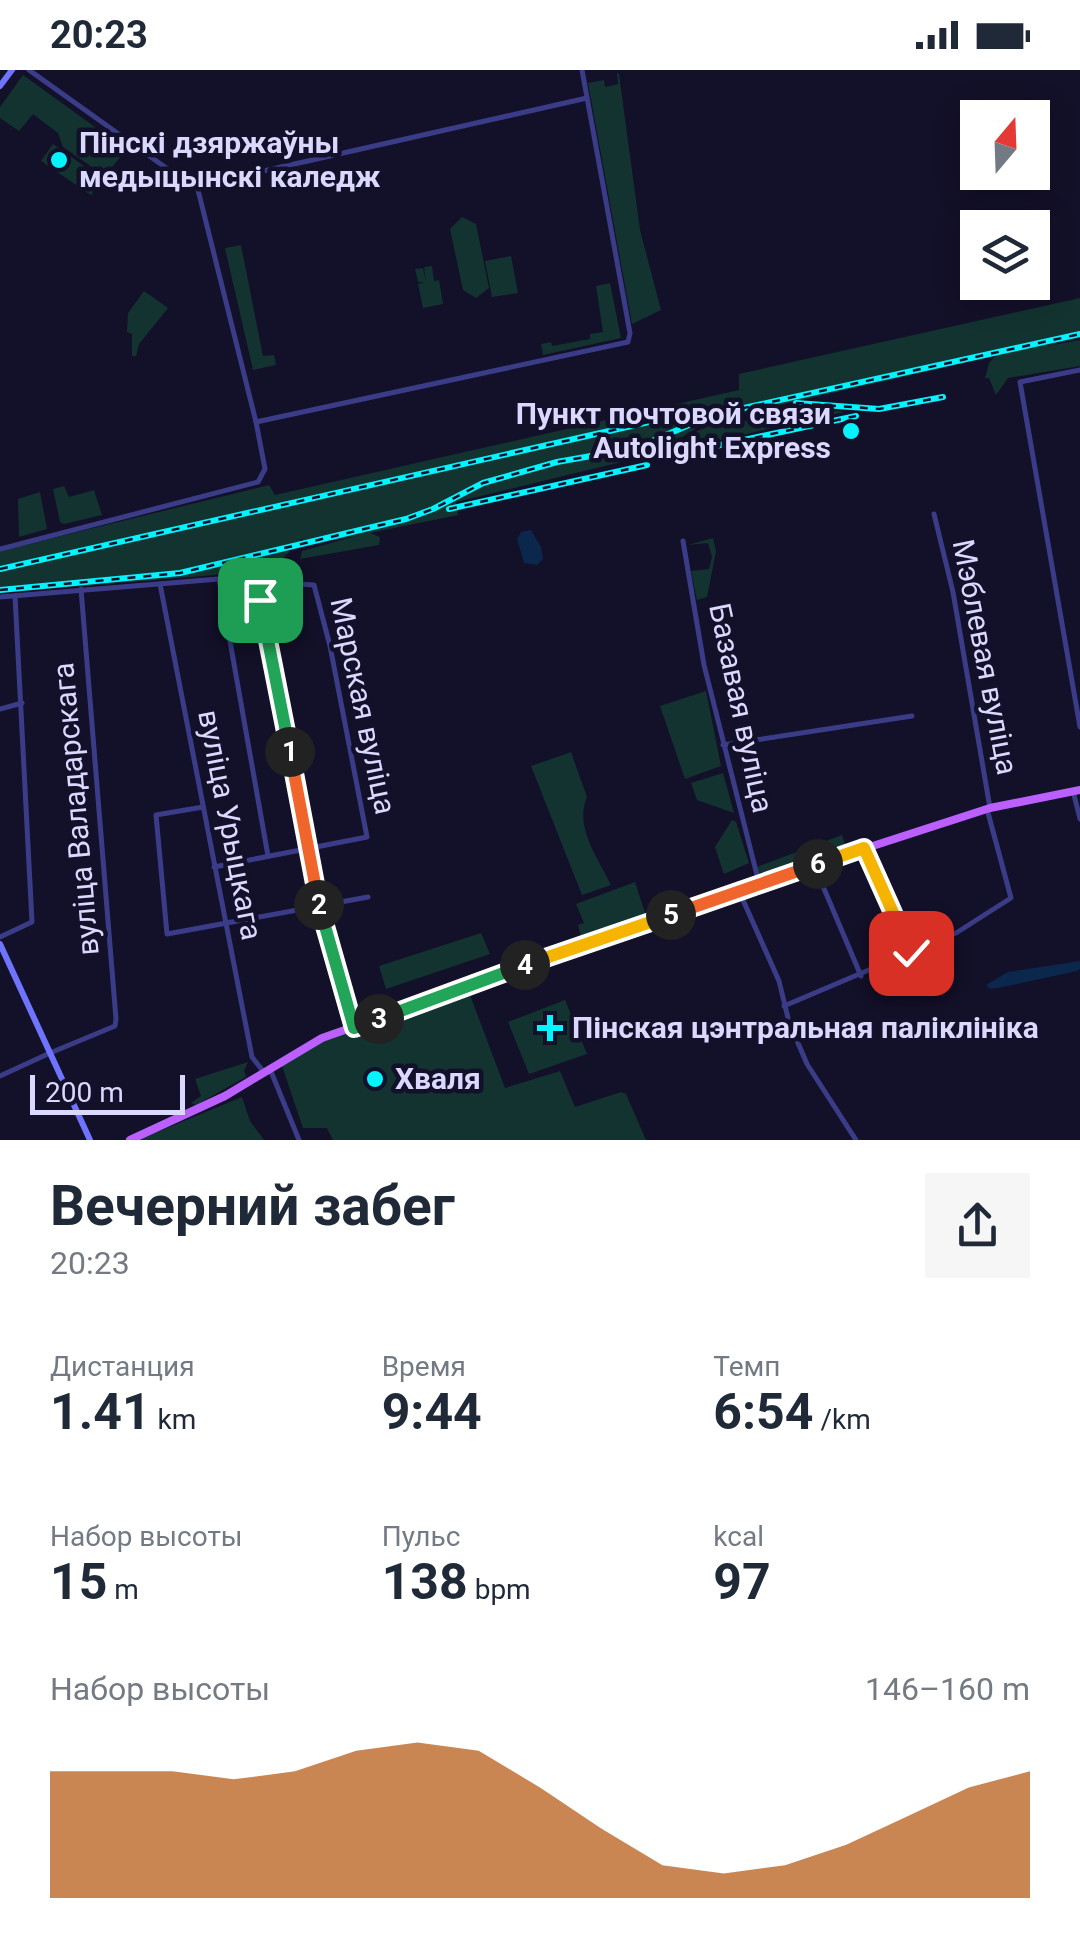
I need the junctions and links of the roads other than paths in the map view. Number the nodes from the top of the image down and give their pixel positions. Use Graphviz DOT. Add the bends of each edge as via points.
graph roads {
  1 [pos="12,70"];
  2 [pos="29,70"];
  3 [pos="582,70"];
  4 [pos="0,86"];
  5 [pos="586,98"];
  6 [pos="197,186"];
  7 [pos="1080,370"];
  8 [pos="256,422"];
  9 [pos="934,514"];
  10 [pos="683,541"];
  11 [pos="0,549"];
  12 [pos="219,579"];
  13 [pos="256,580"];
  14 [pos="160,584"];
  15 [pos="80,589"];
  16 [pos="14,595"];
  17 [pos="0,598"];
  18 [pos="22,703"];
  19 [pos="0,708"];
  20 [pos="912,716"];
  21 [pos="1080,728"];
  22 [pos="723,745"];
  23 [pos="1076,791"];
  24 [pos="204,807"];
  25 [pos="989,808"];
  26 [pos="1080,819"];
  27 [pos="308,848"];
  28 [pos="864,848"];
  29 [pos="268,856"];
  30 [pos="814,865"];
  31 [pos="214,866"];
  32 [pos="759,884"];
  33 [pos="739,891"];
  34 [pos="368,896"];
  35 [pos="319,906"];
  36 [pos="226,926"];
  37 [pos="0,941"];
  38 [pos="911,953"];
  39 [pos="860,976"];
  40 [pos="784,1006"];
  41 [pos="354,1028"];
  42 [pos="50,1053"];
  43 [pos="266,1070"];
  44 [pos="0,1076"];
  45 [pos="90,1140"];
  46 [pos="130,1140"];
  47 [pos="298,1140"];
  48 [pos="856,1140"];
  1 -- 4 [label="main road"];
  2 -- 6 [label="street"];
  3 -- 5 [label="street"];
  5 -- 6 [label="street"];
  5 -- 8 [label="street" via="628,342"];
  6 -- 8 [label="street"];
  7 -- 21 [label="street" via="1020,382"];
  8 -- 11 [label="street" via="265,469 255,484"];
  9 -- 25 [label="street, Мэблевая вуліца"];
  10 -- 22 [label="street, Базавая вуліца"];
  12 -- 13 [label="street"];
  12 -- 14 [label="street"];
  12 -- 29 [label="street"];
  13 -- 27 [label="street"];
  13 -- 27 [label="street, Марская вуліца" via="314,585 368,836"];
  14 -- 15 [label="street"];
  14 -- 24 [label="street, вуліца Урыцкага"];
  15 -- 16 [label="street"];
  15 -- 42 [label="street, вуліца Валадарскага" via="115,1026"];
  16 -- 17 [label="street"];
  16 -- 18 [label="street"];
  18 -- 19 [label="street"];
  18 -- 37 [label="street" via="32,922"];
  20 -- 22 [label="street"];
  22 -- 32 [label="street, Базавая вуліца"];
  23 -- 25 [label="main road"];
  23 -- 26 [label="street"];
  24 -- 31 [label="street, вуліца Урыцкага"];
  24 -- 36 [label="street" via="156,815 167,934"];
  25 -- 28 [label="main road"];
  25 -- 38 [label="street, Мэблевая вуліца" via="1011,898"];
  27 -- 29 [label="street"];
  27 -- 35 [label="street"];
  28 -- 30 [label="main road"];
  28 -- 38 [label="street"];
  29 -- 31 [label="street"];
  30 -- 32 [label="main road"];
  30 -- 39 [label="street"];
  31 -- 36 [label="street, вуліца Урыцкага"];
  32 -- 33 [label="main road"];
  33 -- 40 [label="street"];
  33 -- 41 [label="main road"];
  34 -- 35 [label="street"];
  35 -- 36 [label="street"];
  35 -- 41 [label="street"];
  36 -- 43 [label="street, вуліца Урыцкага" via="252,1057"];
  37 -- 42 [label="main road"];
  38 -- 39 [label="street"];
  39 -- 40 [label="street"];
  40 -- 48 [label="street" via="807,1064"];
  41 -- 43 [label="main road" via="314,1041"];
  42 -- 44 [label="street"];
  42 -- 45 [label="main road"];
  43 -- 46 [label="main road"];
  43 -- 47 [label="street, вуліца Урыцкага" via="274,1072"];
}
